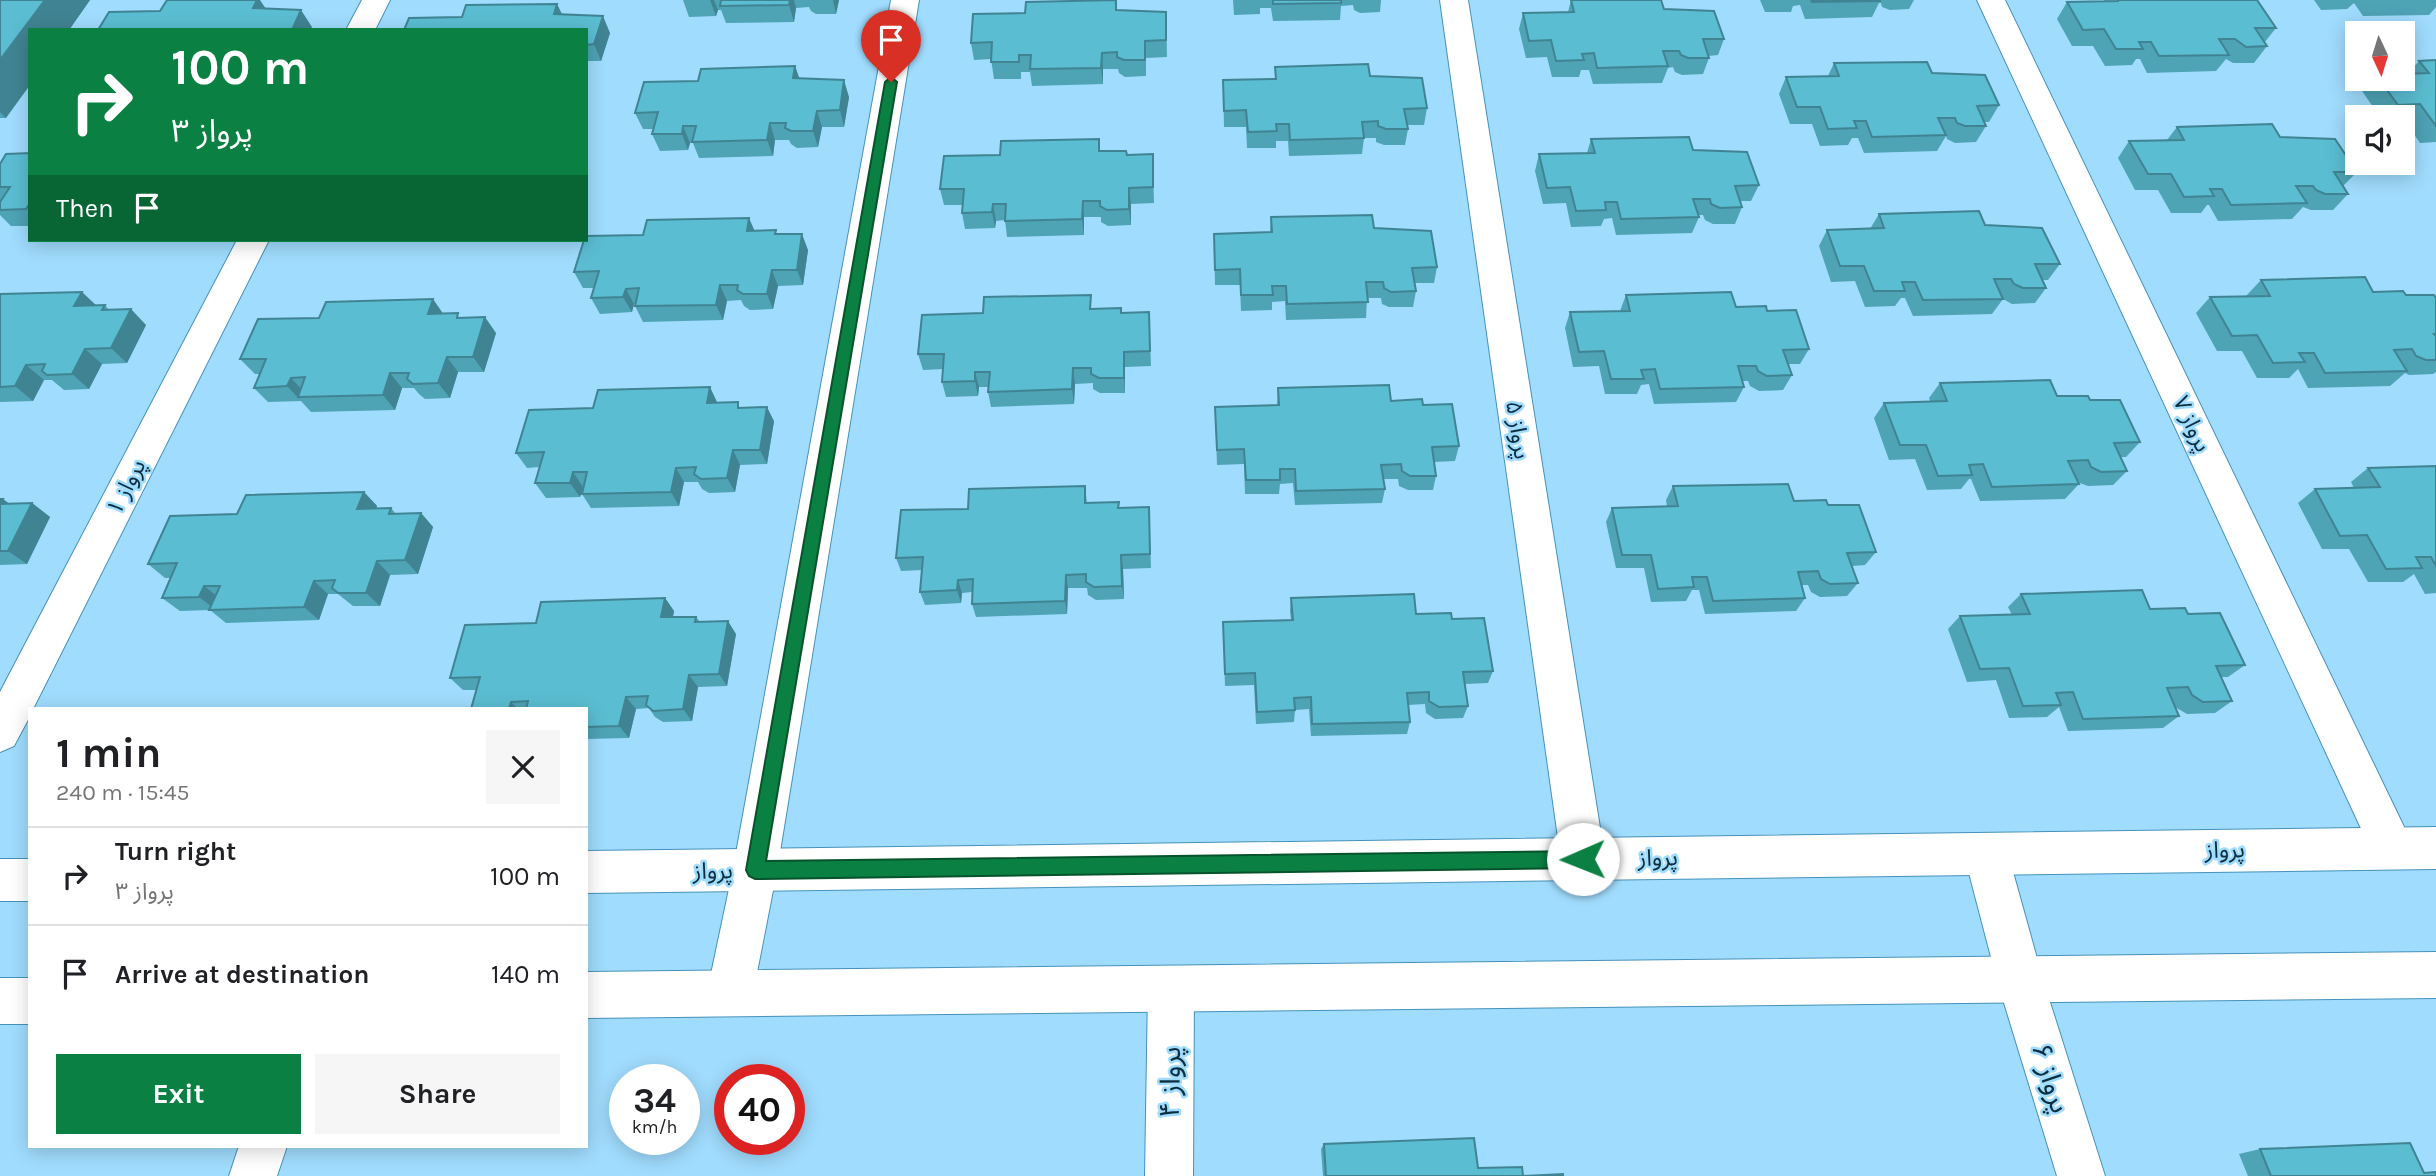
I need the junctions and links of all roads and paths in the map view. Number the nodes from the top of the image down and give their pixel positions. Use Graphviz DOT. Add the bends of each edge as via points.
graph roads {
  1 [pos="376,0"];
  2 [pos="905,0"];
  3 [pos="1454,0"];
  4 [pos="1991,0"];
  5 [pos="361,28"];
  6 [pos="252,242"];
  7 [pos="0,733"];
  8 [pos="2392,848"];
  9 [pos="2436,848"];
  10 [pos="1986,854"];
  11 [pos="1583,859"];
  12 [pos="755,870"];
  13 [pos="588,872"];
  14 [pos="0,880"];
  15 [pos="28,880"];
  16 [pos="2436,975"];
  17 [pos="2020,980"];
  18 [pos="1171,989"];
  19 [pos="730,993"];
  20 [pos="588,995"];
  21 [pos="0,1001"];
  22 [pos="28,1001"];
  23 [pos="262,1148"];
  24 [pos="253,1176"];
  25 [pos="1170,1176"];
  26 [pos="2081,1176"];
  1 -- 5 [label="street"];
  2 -- 12 [label="street"];
  3 -- 11 [label="street, پرواز ۵"];
  4 -- 8 [label="street, پرواز ۷"];
  6 -- 7 [label="street, پرواز ۱"];
  8 -- 9 [label="street, پرواز"];
  8 -- 10 [label="street, پرواز"];
  10 -- 11 [label="street, پرواز"];
  10 -- 17 [label="street, پرواز ۶"];
  11 -- 12 [label="street, پرواز"];
  12 -- 13 [label="street, پرواز"];
  12 -- 19 [label="street"];
  14 -- 15 [label="street"];
  16 -- 17 [label="street"];
  17 -- 18 [label="street"];
  17 -- 26 [label="street, پرواز ۶"];
  18 -- 19 [label="street"];
  18 -- 25 [label="street, پرواز ۴"];
  19 -- 20 [label="street"];
  21 -- 22 [label="street"];
  23 -- 24 [label="street"];
}
